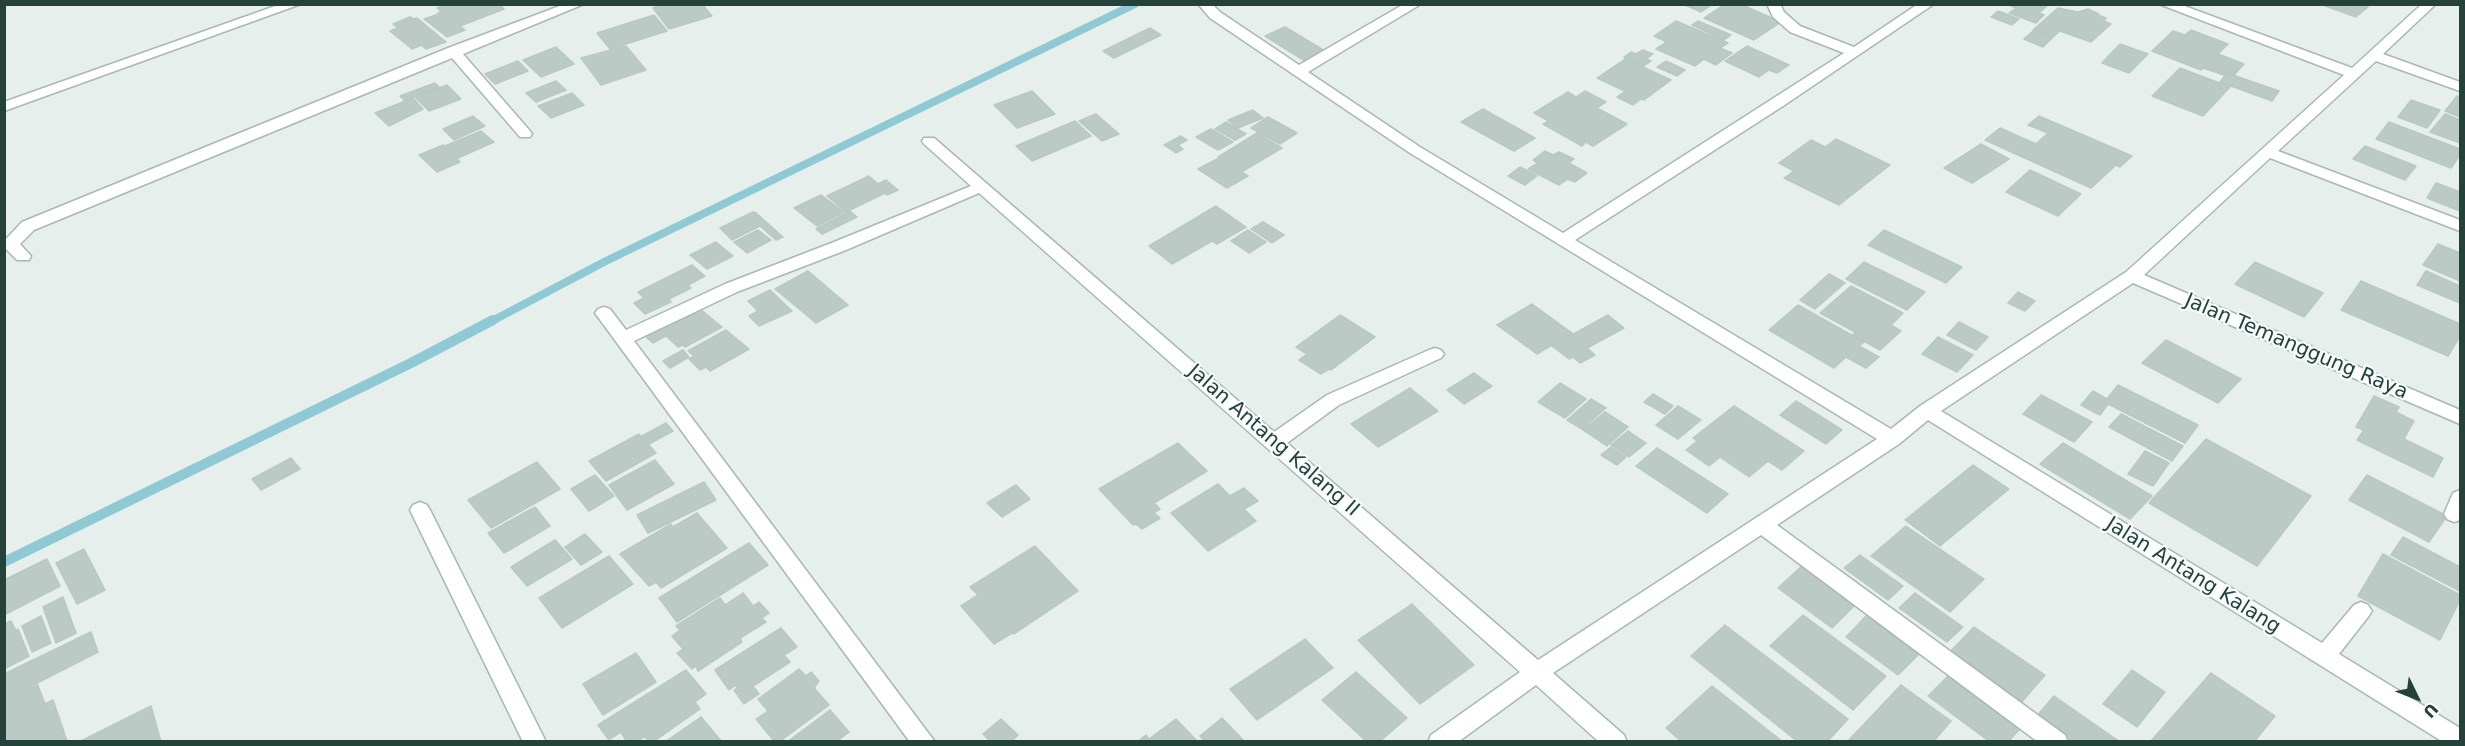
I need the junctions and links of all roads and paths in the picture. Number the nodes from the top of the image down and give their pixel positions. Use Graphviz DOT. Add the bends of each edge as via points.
graph roads {
  1 [pos="295,4"];
  2 [pos="578,4"];
  3 [pos="1203,4"];
  4 [pos="1415,4"];
  5 [pos="1773,4"];
  6 [pos="1928,4"];
  7 [pos="2165,4"];
  8 [pos="2430,4"];
  9 [pos="453,51"];
  10 [pos="1854,52"];
  11 [pos="2375,56"];
  12 [pos="1299,71"];
  13 [pos="2356,74"];
  14 [pos="2460,87"];
  15 [pos="4,107"];
  16 [pos="525,134"];
  17 [pos="928,141"];
  18 [pos="2268,152"];
  19 [pos="981,187"];
  20 [pos="2460,226"];
  21 [pos="1562,241"];
  22 [pos="23,256"];
  23 [pos="2132,276"];
  24 [pos="604,313"];
  25 [pos="623,339"];
  26 [pos="1435,354"];
  27 [pos="1926,411"];
  28 [pos="2460,417"];
  29 [pos="1892,439"];
  30 [pos="1274,442"];
  31 [pos="420,510"];
  32 [pos="1761,524"];
  33 [pos="2361,611"];
  34 [pos="2324,657"];
  35 [pos="1536,673"];
  36 [pos="2460,740"];
  37 [pos="535,741"];
  38 [pos="924,741"];
  39 [pos="1439,741"];
  40 [pos="1616,741"];
  41 [pos="2057,741"];
  1 -- 15 [label="street"];
  2 -- 9 [label="street"];
  3 -- 12 [label="street"];
  4 -- 12 [label="street"];
  5 -- 10 [label="street" via="1795,29"];
  6 -- 10 [label="street"];
  7 -- 13 [label="street"];
  8 -- 11 [label="street"];
  9 -- 16 [label="street"];
  9 -- 22 [label="street" via="28,226 11,244"];
  10 -- 21 [label="street"];
  11 -- 13 [label="street"];
  11 -- 14 [label="street"];
  12 -- 21 [label="street" via="1415,150"];
  13 -- 18 [label="street"];
  17 -- 19 [label="street, Jalan Antang Kalang II"];
  18 -- 20 [label="street"];
  18 -- 23 [label="street"];
  19 -- 25 [label="street" via="731,288"];
  19 -- 30 [label="street, Jalan Antang Kalang II"];
  21 -- 29 [label="street"];
  23 -- 27 [label="street"];
  23 -- 28 [label="street, Jalan Temanggung Raya"];
  24 -- 25 [label="street"];
  25 -- 38 [label="street"];
  26 -- 30 [label="street" via="1333,400"];
  27 -- 29 [label="street"];
  27 -- 34 [label="street, Jalan Antang Kalang"];
  29 -- 32 [label="street"];
  30 -- 35 [label="street, Jalan Antang Kalang II"];
  31 -- 37 [label="street"];
  32 -- 35 [label="street"];
  32 -- 41 [label="street"];
  33 -- 34 [label="street"];
  34 -- 36 [label="street, Jalan Antang Kalang"];
  35 -- 39 [label="street"];
  35 -- 40 [label="street, Jalan Antang Kalang II"];
}
